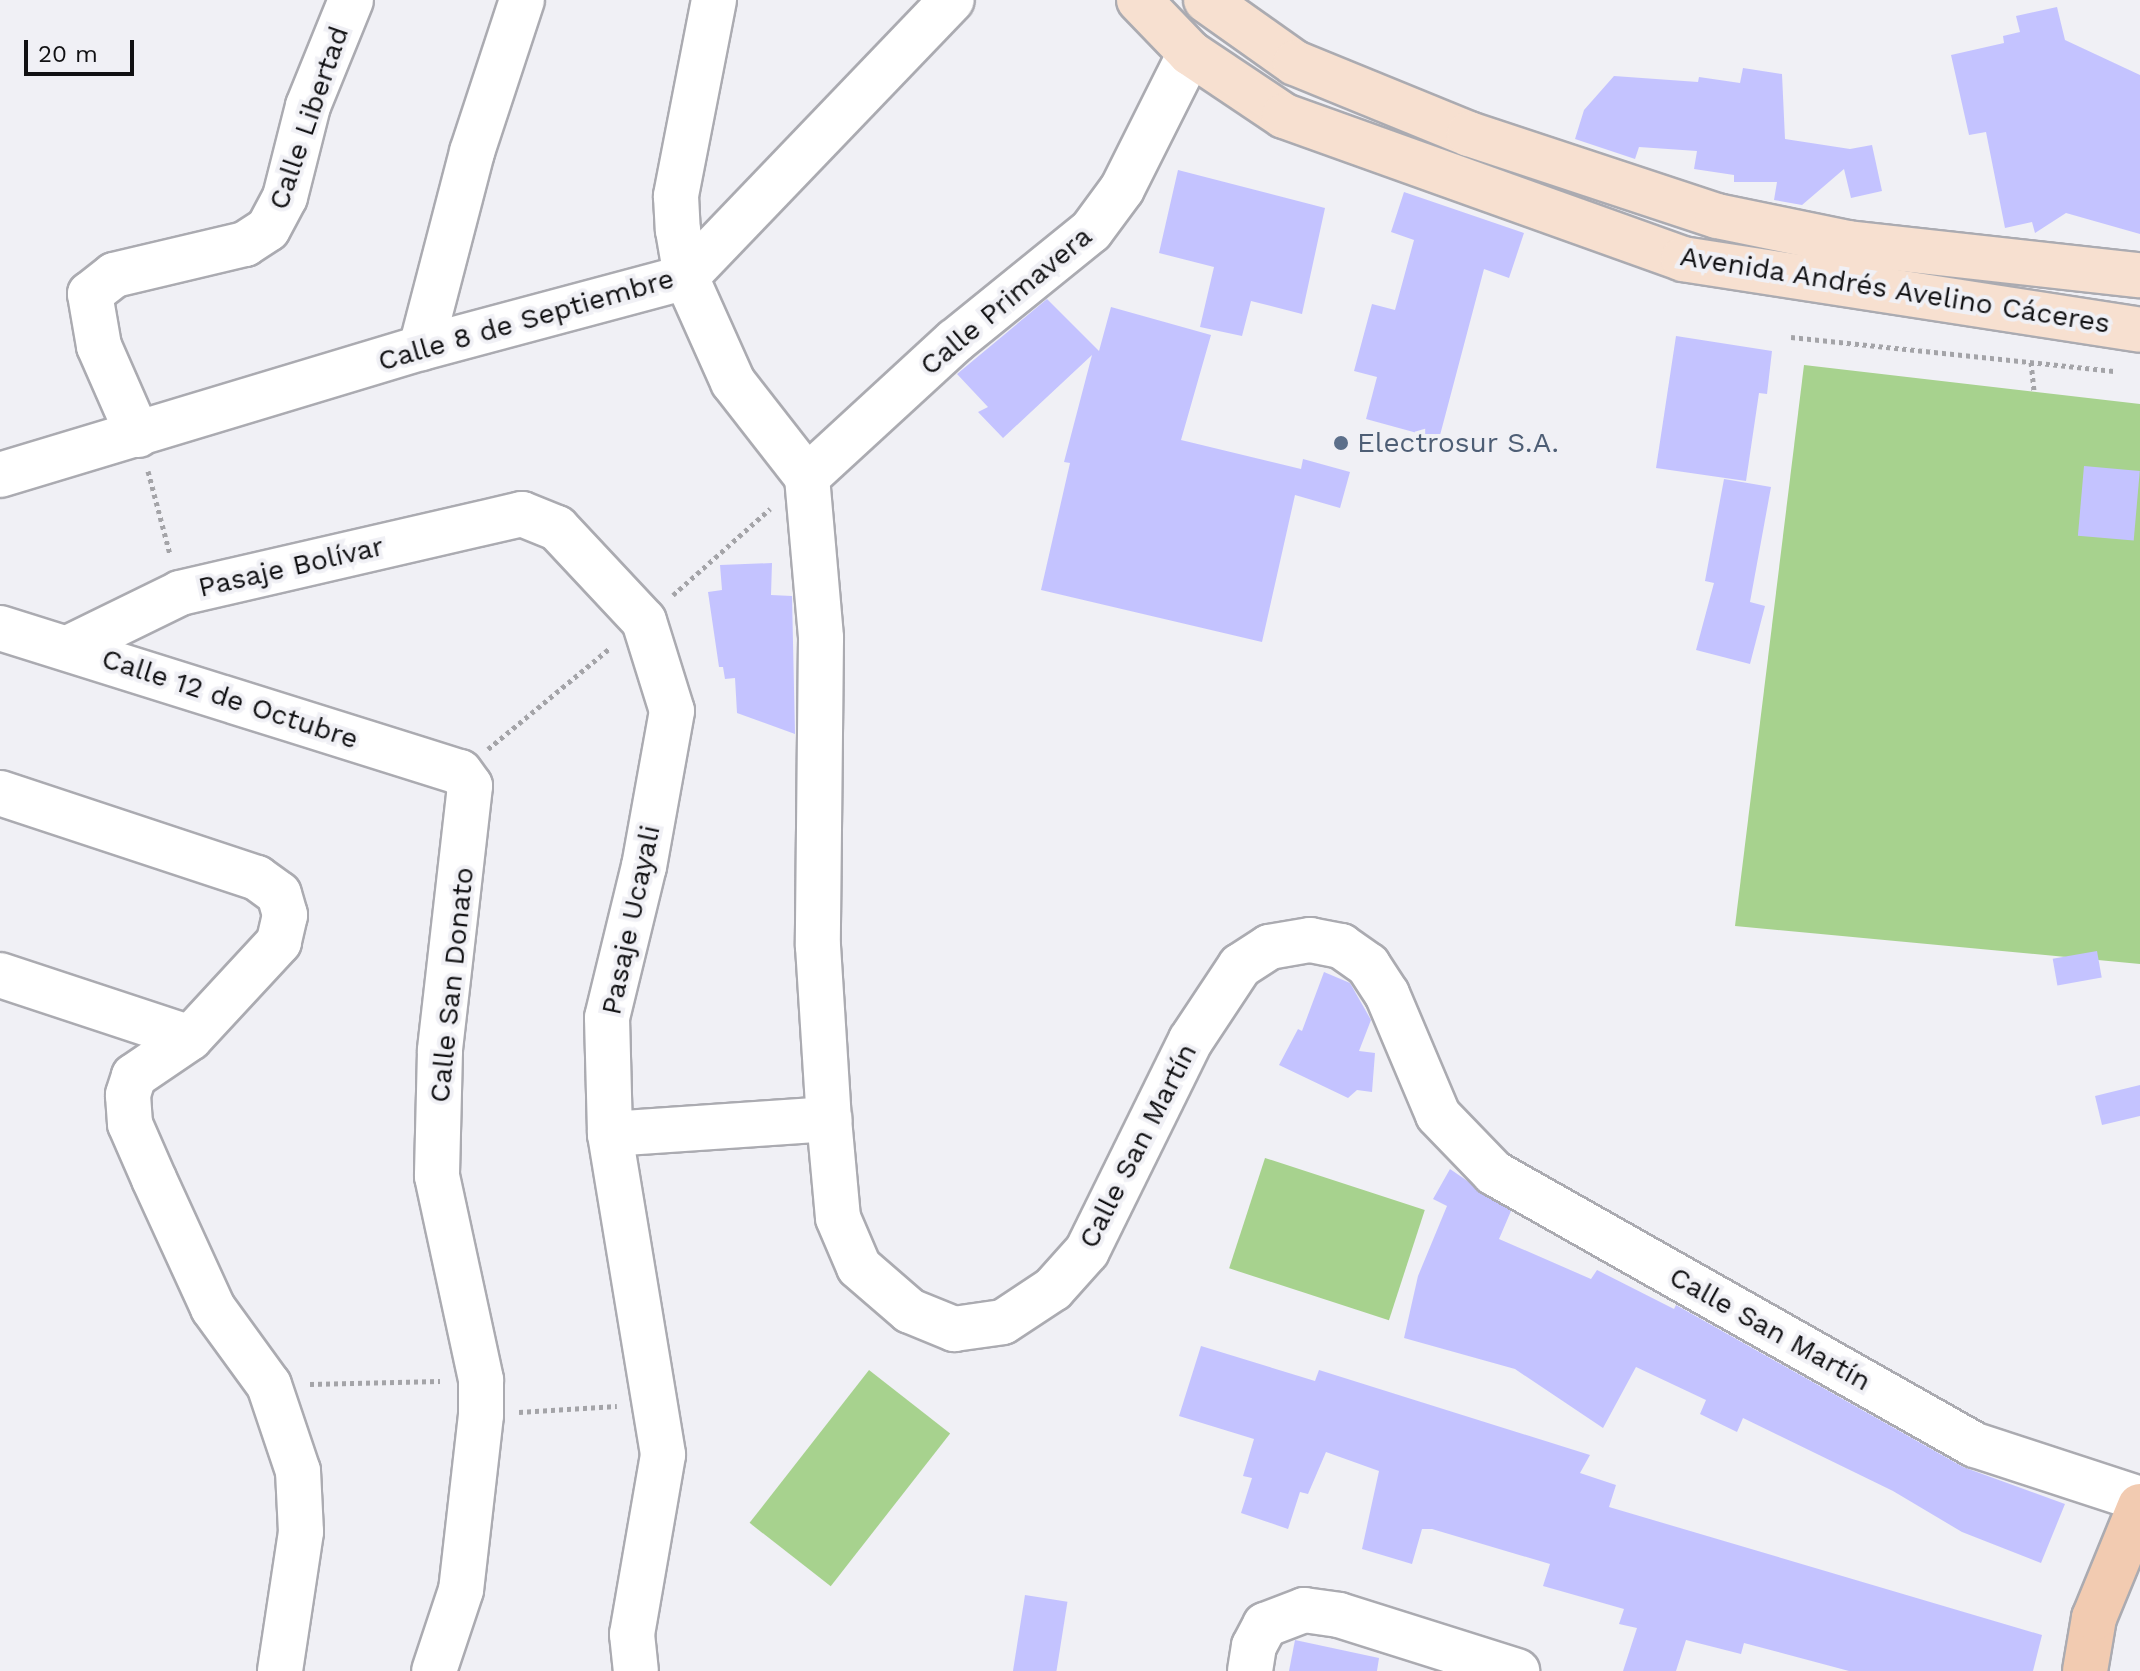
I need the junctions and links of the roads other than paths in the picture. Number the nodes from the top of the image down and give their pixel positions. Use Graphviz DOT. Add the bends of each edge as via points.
graph roads {
  1 [pos="351,0"];
  2 [pos="522,0"];
  3 [pos="714,0"];
  4 [pos="952,0"];
  5 [pos="1139,0"];
  6 [pos="1206,0"];
  7 [pos="1190,53"];
  8 [pos="1379,97"];
  9 [pos="1341,136"];
  10 [pos="2140,275"];
  11 [pos="686,277"];
  12 [pos="2140,330"];
  13 [pos="421,348"];
  14 [pos="138,435"];
  15 [pos="0,475"];
  16 [pos="807,477"];
  17 [pos="522,514"];
  18 [pos="0,628"];
  19 [pos="70,647"];
  20 [pos="460,772"];
  21 [pos="0,793"];
  22 [pos="0,975"];
  23 [pos="190,1038"];
  24 [pos="829,1119"];
  25 [pos="610,1134"];
  26 [pos="2140,1499"];
  27 [pos="2140,1506"];
  28 [pos="280,1671"];
  29 [pos="434,1671"];
  30 [pos="636,1671"];
  31 [pos="1250,1671"];
  32 [pos="1517,1671"];
  33 [pos="2085,1671"];
  1 -- 14 [label="street, Calle Libertad" via="308,106 285,197 268,229 245,244 114,275 90,294 99,346"];
  2 -- 13 [label="street" via="472,152"];
  3 -- 11 [label="street" via="676,196"];
  4 -- 11 [label="street, Calle 8 de Septiembre"];
  5 -- 7 [label="main road, Avenida Andrés Avelino Cáceres"];
  6 -- 8 [label="main road, Avenida Andrés Avelino Cáceres" via="1295,63"];
  7 -- 9 [label="main road, Avenida Andrés Avelino Cáceres" via="1284,116"];
  7 -- 16 [label="street, Calle Primavera" via="1122,189 1091,231 955,341"];
  8 -- 9 [label="main road"];
  8 -- 10 [label="main road, Avenida Andrés Avelino Cáceres" via="1469,134 1717,216 1848,243"];
  9 -- 12 [label="main road, Avenida Andrés Avelino Cáceres" via="1683,259"];
  11 -- 13 [label="street, Calle 8 de Septiembre"];
  11 -- 16 [label="street" via="733,382"];
  13 -- 14 [label="street, Calle 8 de Septiembre"];
  14 -- 15 [label="street, Calle 8 de Septiembre"];
  16 -- 24 [label="street, Calle San Martín" via="821,638 818,946"];
  17 -- 19 [label="street, Pasaje Bolívar" via="180,593"];
  17 -- 25 [label="street, Pasaje Ucayali" via="557,528 644,621 672,711 644,866 607,1018"];
  18 -- 19 [label="street, Calle 12 de Octubre"];
  19 -- 20 [label="street, Calle 12 de Octubre"];
  20 -- 29 [label="street, Calle San Donato" via="470,786 471,807 440,1051 437,1176 481,1398 461,1590"];
  21 -- 23 [label="street" via="257,878 279,894 285,915 279,942"];
  22 -- 23 [label="street"];
  23 -- 28 [label="street" via="134,1076 128,1095 130,1124 213,1308 269,1385 298,1471 301,1517"];
  24 -- 25 [label="street"];
  24 -- 26 [label="street, Calle San Martín" via="838,1218 859,1267 910,1311 954,1329 1003,1322 1053,1289 1087,1251 1191,1040 1240,966 1269,947 1310,940 1341,946 1368,965 1387,994 1438,1115 1494,1173 1975,1445"];
  25 -- 30 [label="street, Pasaje Ucayali" via="663,1455 632,1634"];
  27 -- 33 [label="highway" via="2094,1618"];
  31 -- 32 [label="street" via="1265,1625 1304,1610 1339,1615"];
}
